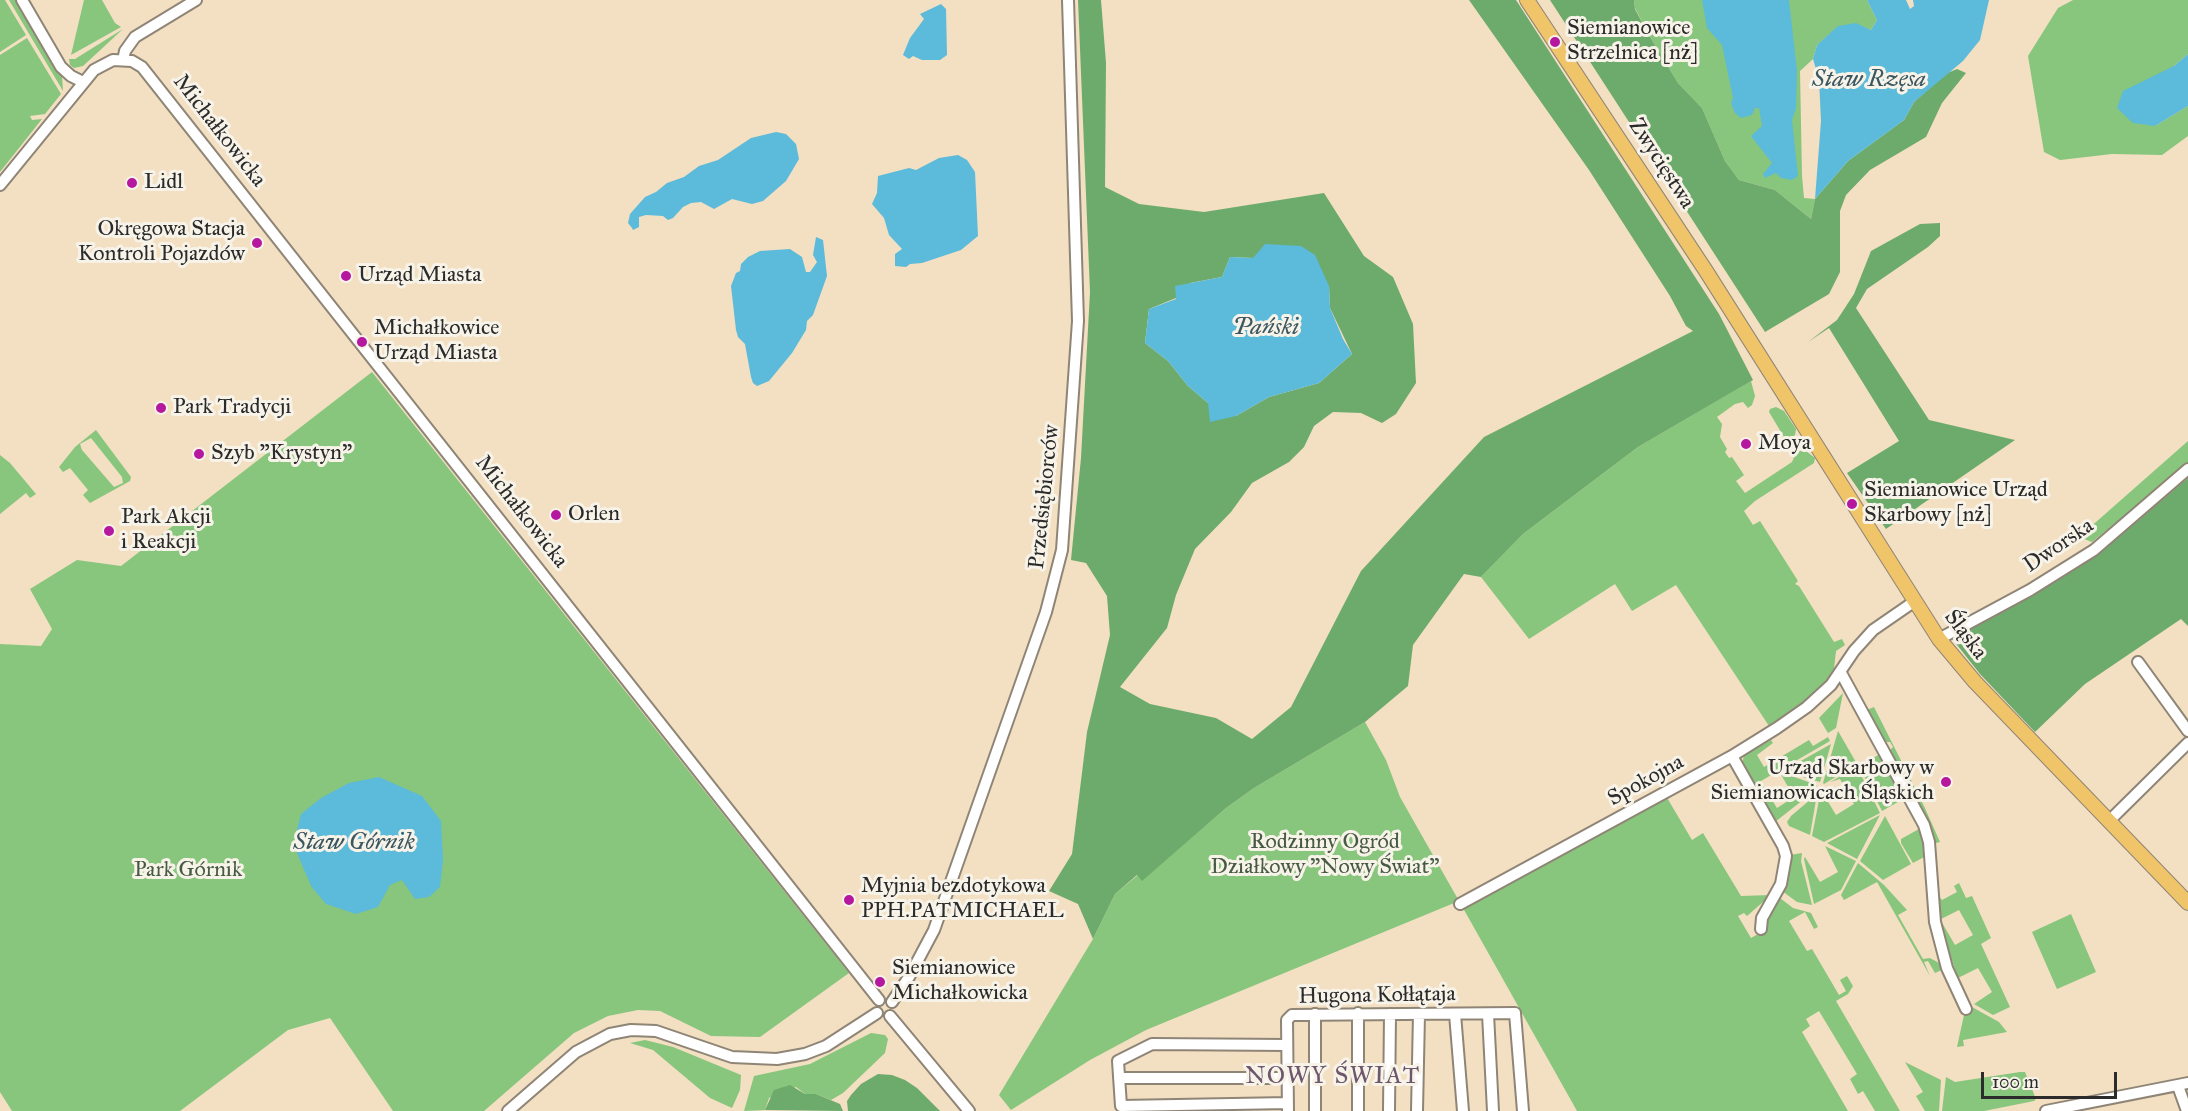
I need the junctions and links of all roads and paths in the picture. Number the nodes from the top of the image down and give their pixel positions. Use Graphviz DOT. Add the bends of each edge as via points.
graph roads {
  1 [pos="22,0"];
  2 [pos="195,0"];
  3 [pos="1068,0"];
  4 [pos="1527,0"];
  5 [pos="123,60"];
  6 [pos="83,82"];
  7 [pos="0,185"];
  8 [pos="1758,353"];
  9 [pos="2188,469"];
  10 [pos="1915,600"];
  11 [pos="1940,639"];
  12 [pos="2138,662"];
  13 [pos="1841,673"];
  14 [pos="2188,731"];
  15 [pos="2188,743"];
  16 [pos="1732,756"];
  17 [pos="2109,821"];
  18 [pos="2188,903"];
  19 [pos="1461,904"];
  20 [pos="1761,929"];
  21 [pos="879,1000"];
  22 [pos="892,1002"];
  23 [pos="1966,1009"];
  24 [pos="877,1013"];
  25 [pos="1358,1013"];
  26 [pos="1315,1014"];
  27 [pos="1390,1014"];
  28 [pos="1419,1014"];
  29 [pos="1455,1014"];
  30 [pos="1488,1014"];
  31 [pos="890,1016"];
  32 [pos="1287,1045"];
  33 [pos="1119,1078"];
  34 [pos="1287,1078"];
  35 [pos="2183,1084"];
  36 [pos="1288,1107"];
  37 [pos="508,1111"];
  38 [pos="969,1111"];
  39 [pos="1315,1111"];
  40 [pos="1358,1111"];
  41 [pos="1389,1111"];
  42 [pos="1418,1111"];
  43 [pos="1463,1111"];
  44 [pos="1493,1111"];
  45 [pos="1523,1111"];
  46 [pos="2046,1111"];
  47 [pos="2187,1111"];
  1 -- 6 [label="street" via="61,67"];
  2 -- 5 [label="street" via="135,37"];
  3 -- 22 [label="street, Przedsiębiorców" via="1078,321 1062,550 1046,612 934,930"];
  4 -- 8 [label="main road, Zwycięstwa"];
  5 -- 6 [label="street" via="103,64"];
  5 -- 21 [label="street, Michałkowicka" via="142,67 149,75"];
  6 -- 7 [label="street"];
  8 -- 10 [label="main road, Śląska"];
  9 -- 11 [label="street, Dworska" via="2094,550"];
  10 -- 11 [label="main road, Śląska"];
  10 -- 13 [label="street, Spokojna" via="1873,630"];
  11 -- 17 [label="main road, Śląska" via="1975,682"];
  12 -- 14 [label="street"];
  13 -- 16 [label="street, Spokojna" via="1807,707"];
  13 -- 23 [label="street" via="1924,825 1939,942"];
  15 -- 17 [label="street"];
  16 -- 19 [label="street, Spokojna"];
  16 -- 20 [label="street" via="1786,856 1781,884 1761,918"];
  17 -- 18 [label="main road, Śląska"];
  21 -- 22 [label="street"];
  21 -- 24 [label="street"];
  22 -- 31 [label="street" via="894,1010"];
  24 -- 31 [label="street"];
  24 -- 37 [label="street" via="826,1046 777,1059 732,1057 656,1031 610,1034 576,1052"];
  25 -- 26 [label="street, Hugona Kołłątaja"];
  25 -- 27 [label="street, Hugona Kołłątaja"];
  25 -- 40 [label="street"];
  26 -- 32 [label="street, Hugona Kołłątaja" via="1288,1017"];
  26 -- 39 [label="street"];
  27 -- 28 [label="street, Hugona Kołłątaja"];
  27 -- 41 [label="street"];
  28 -- 29 [label="street, Hugona Kołłątaja"];
  28 -- 42 [label="street"];
  29 -- 30 [label="street, Hugona Kołłątaja"];
  29 -- 43 [label="street"];
  30 -- 44 [label="street"];
  30 -- 45 [label="street, Hugona Kołłątaja" via="1515,1013"];
  31 -- 38 [label="street"];
  32 -- 33 [label="street" via="1152,1044 1118,1061"];
  32 -- 34 [label="street, Hugona Kołłątaja"];
  33 -- 34 [label="street"];
  33 -- 36 [label="street" via="1121,1106"];
  34 -- 36 [label="street, Hugona Kołłątaja"];
  35 -- 46 [label="street"];
  35 -- 47 [label="street"];
}
